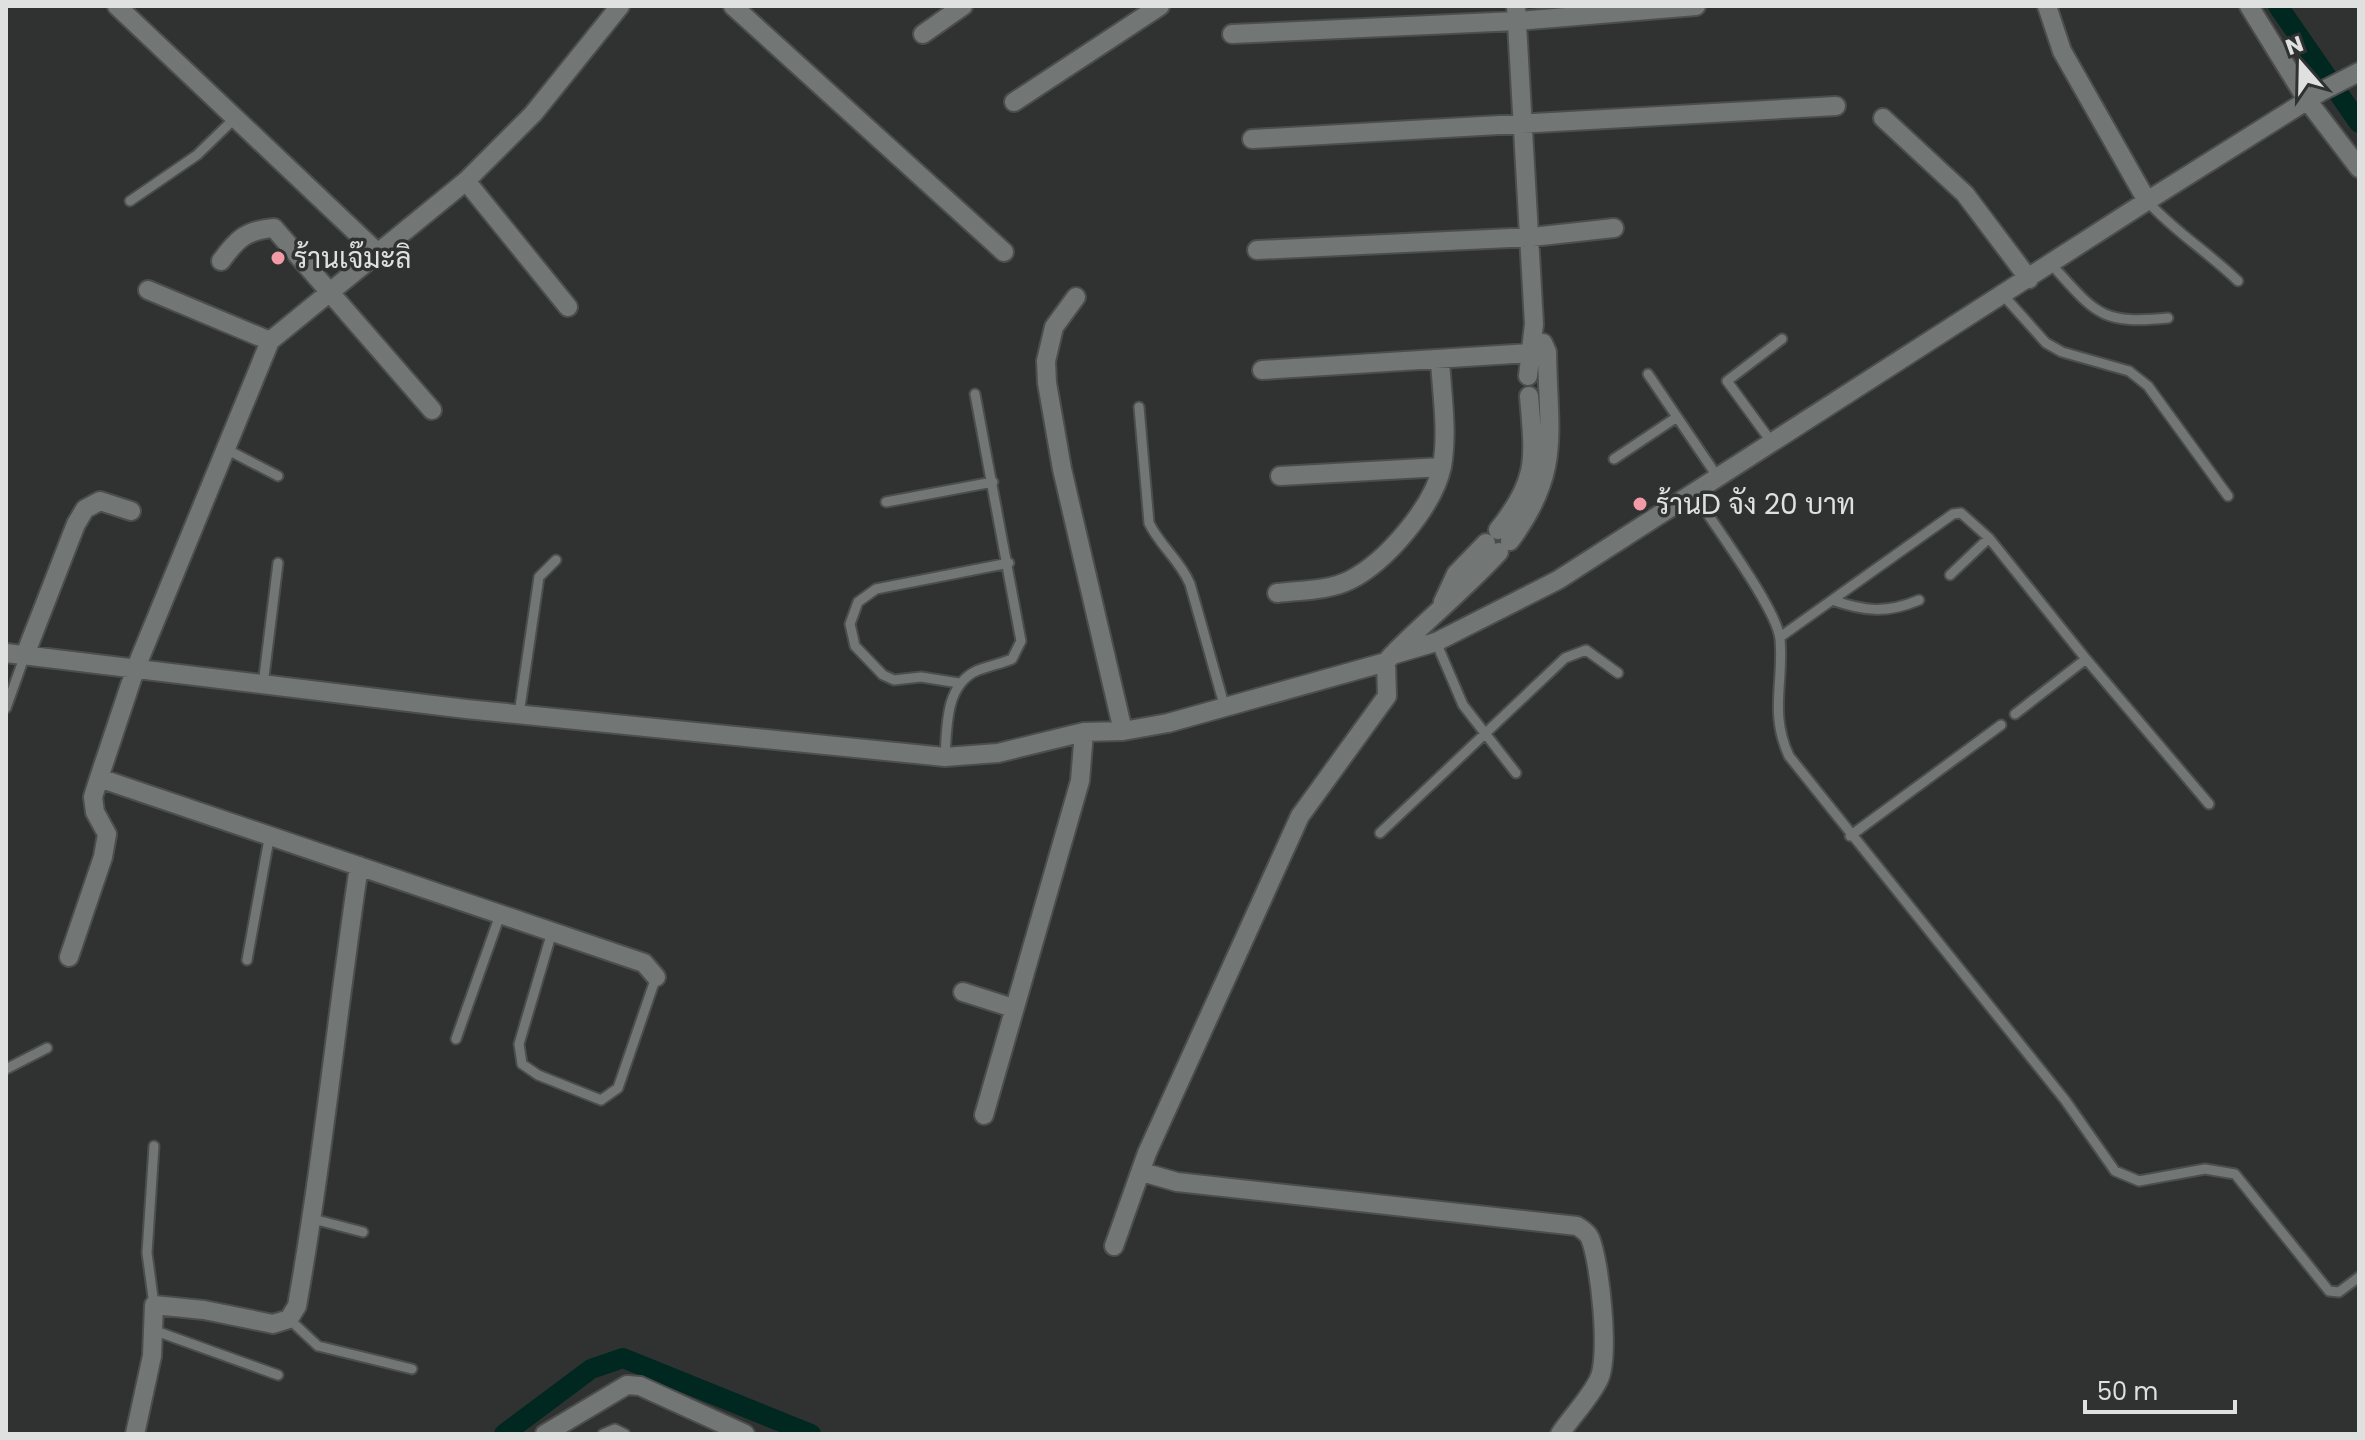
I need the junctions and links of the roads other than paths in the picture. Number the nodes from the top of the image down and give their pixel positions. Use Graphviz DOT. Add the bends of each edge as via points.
graph roads {
  1 [pos="117,6"];
  2 [pos="620,6"];
  3 [pos="733,6"];
  4 [pos="963,6"];
  5 [pos="1696,6"];
  6 [pos="2047,6"];
  7 [pos="2249,6"];
  8 [pos="1147,9"];
  9 [pos="1516,13"];
  10 [pos="923,34"];
  11 [pos="1232,34"];
  12 [pos="2359,72"];
  13 [pos="2314,96"];
  14 [pos="1014,102"];
  15 [pos="1836,106"];
  16 [pos="235,118"];
  17 [pos="1883,118"];
  18 [pos="1524,124"];
  19 [pos="1252,139"];
  20 [pos="2359,168"];
  21 [pos="466,181"];
  22 [pos="130,201"];
  23 [pos="2147,201"];
  24 [pos="1614,228"];
  25 [pos="1532,237"];
  26 [pos="1257,250"];
  27 [pos="1004,252"];
  28 [pos="379,254"];
  29 [pos="221,261"];
  30 [pos="2051,264"];
  31 [pos="2029,279"];
  32 [pos="2238,281"];
  33 [pos="148,290"];
  34 [pos="330,291"];
  35 [pos="2003,295"];
  36 [pos="1076,297"];
  37 [pos="568,307"];
  38 [pos="2168,318"];
  39 [pos="1534,324"];
  40 [pos="1782,339"];
  41 [pos="270,341"];
  42 [pos="1547,352"];
  43 [pos="1528,353"];
  44 [pos="1440,361"];
  45 [pos="1262,370"];
  46 [pos="1648,374"];
  47 [pos="1528,376"];
  48 [pos="975,394"];
  49 [pos="1529,396"];
  50 [pos="1139,407"];
  51 [pos="432,410"];
  52 [pos="1677,417"];
  53 [pos="1773,444"];
  54 [pos="226,449"];
  55 [pos="1614,459"];
  56 [pos="1442,467"];
  57 [pos="1540,468"];
  58 [pos="278,476"];
  59 [pos="1280,476"];
  60 [pos="1719,479"];
  61 [pos="993,482"];
  62 [pos="1695,495"];
  63 [pos="2228,496"];
  64 [pos="886,502"];
  65 [pos="131,511"];
  66 [pos="1989,538"];
  67 [pos="556,560"];
  68 [pos="278,563"];
  69 [pos="1009,563"];
  70 [pos="1950,575"];
  71 [pos="1277,593"];
  72 [pos="1832,600"];
  73 [pos="1919,600"];
  74 [pos="1780,637"];
  75 [pos="1436,642"];
  76 [pos="6,653"];
  77 [pos="25,655"];
  78 [pos="1389,658"];
  79 [pos="2086,659"];
  80 [pos="135,670"];
  81 [pos="1618,673"];
  82 [pos="959,683"];
  83 [pos="263,685"];
  84 [pos="6,708"];
  85 [pos="1225,708"];
  86 [pos="519,714"];
  87 [pos="2015,714"];
  88 [pos="2001,725"];
  89 [pos="1123,731"];
  90 [pos="1084,732"];
  91 [pos="1483,734"];
  92 [pos="945,757"];
  93 [pos="1516,773"];
  94 [pos="99,778"];
  95 [pos="2209,804"];
  96 [pos="1380,833"];
  97 [pos="1850,836"];
  98 [pos="269,839"];
  99 [pos="359,866"];
  100 [pos="500,915"];
  101 [pos="552,932"];
  102 [pos="69,957"];
  103 [pos="247,960"];
  104 [pos="656,977"];
  105 [pos="963,992"];
  106 [pos="1013,1008"];
  107 [pos="456,1039"];
  108 [pos="47,1048"];
  109 [pos="6,1069"];
  110 [pos="984,1115"];
  111 [pos="154,1146"];
  112 [pos="1142,1172"];
  113 [pos="313,1219"];
  114 [pos="363,1232"];
  115 [pos="1114,1246"];
  116 [pos="2359,1277"];
  117 [pos="154,1305"];
  118 [pos="289,1319"];
  119 [pos="153,1330"];
  120 [pos="412,1369"];
  121 [pos="278,1375"];
  122 [pos="135,1434"];
  123 [pos="545,1434"];
  124 [pos="603,1434"];
  125 [pos="625,1434"];
  126 [pos="745,1434"];
  127 [pos="1560,1434"];
  1 -- 16 [label="street"];
  2 -- 21 [label="street" via="533,114"];
  3 -- 27 [label="street"];
  4 -- 10 [label="street"];
  5 -- 9 [label="street"];
  6 -- 23 [label="street" via="2062,51"];
  7 -- 13 [label="street"];
  8 -- 14 [label="street"];
  9 -- 11 [label="street"];
  9 -- 18 [label="street"];
  12 -- 13 [label="street"];
  13 -- 20 [label="street"];
  13 -- 23 [label="street"];
  15 -- 18 [label="street"];
  16 -- 22 [label="lane" via="197,155"];
  16 -- 28 [label="street"];
  17 -- 31 [label="street" via="1965,194"];
  18 -- 19 [label="street"];
  18 -- 25 [label="street"];
  21 -- 28 [label="street"];
  21 -- 37 [label="street"];
  23 -- 30 [label="street"];
  23 -- 32 [label="lane" via="2180,236 2205,249"];
  24 -- 25 [label="street"];
  25 -- 26 [label="street"];
  25 -- 39 [label="street"];
  28 -- 34 [label="street"];
  29 -- 34 [label="street" via="239,237 274,228"];
  30 -- 31 [label="street"];
  30 -- 38 [label="lane" via="2097,312 2129,322"];
  31 -- 35 [label="street"];
  33 -- 41 [label="street"];
  34 -- 41 [label="street"];
  34 -- 51 [label="street"];
  35 -- 53 [label="street"];
  35 -- 63 [label="lane" via="2046,343 2129,371 2148,386"];
  36 -- 89 [label="street" via="1054,327 1047,383"];
  39 -- 42 [label="street"];
  39 -- 43 [label="street"];
  40 -- 53 [label="lane" via="1727,381"];
  41 -- 54 [label="street"];
  42 -- 43 [label="street"];
  42 -- 57 [label="street"];
  43 -- 44 [label="street"];
  43 -- 47 [label="street"];
  44 -- 45 [label="street"];
  44 -- 56 [label="street"];
  46 -- 52 [label="lane"];
  48 -- 61 [label="lane"];
  49 -- 57 [label="street"];
  50 -- 85 [label="lane" via="1149,523 1184,569"];
  52 -- 55 [label="lane"];
  52 -- 60 [label="lane"];
  53 -- 60 [label="street"];
  54 -- 58 [label="lane"];
  54 -- 80 [label="street"];
  56 -- 59 [label="street"];
  56 -- 71 [label="street" via="1426,505 1370,566 1331,587"];
  57 -- 78 [label="street" via="1471,584"];
  60 -- 62 [label="street"];
  61 -- 64 [label="lane"];
  61 -- 69 [label="lane"];
  62 -- 74 [label="lane" via="1765,604"];
  62 -- 75 [label="street" via="1558,580"];
  65 -- 77 [label="street" via="100,501 85,509"];
  66 -- 70 [label="lane"];
  66 -- 72 [label="lane" via="1964,514 1953,514"];
  66 -- 79 [label="lane"];
  67 -- 86 [label="lane" via="539,577"];
  68 -- 83 [label="lane"];
  69 -- 82 [label="lane" via="1021,641 1018,654"];
  69 -- 82 [label="lane" via="876,589 858,602 850,624 855,646 883,675"];
  72 -- 73 [label="lane" via="1872,612"];
  72 -- 74 [label="lane"];
  74 -- 97 [label="lane" via="1776,687 1784,745"];
  75 -- 78 [label="street"];
  75 -- 91 [label="lane" via="1463,705"];
  76 -- 77 [label="street"];
  77 -- 80 [label="street"];
  77 -- 84 [label="lane"];
  78 -- 85 [label="street"];
  78 -- 112 [label="street" via="1387,696 1300,816"];
  79 -- 87 [label="lane"];
  79 -- 95 [label="lane"];
  80 -- 83 [label="street"];
  80 -- 94 [label="street"];
  81 -- 91 [label="lane" via="1593,654 1576,651"];
  82 -- 92 [label="lane" via="948,717"];
  83 -- 86 [label="street"];
  85 -- 89 [label="street"];
  86 -- 92 [label="street"];
  88 -- 97 [label="lane"];
  89 -- 90 [label="street"];
  90 -- 92 [label="street" via="998,753"];
  90 -- 106 [label="street" via="1080,781"];
  91 -- 93 [label="lane"];
  91 -- 96 [label="lane"];
  94 -- 98 [label="street"];
  94 -- 102 [label="street" via="95,812 107,834"];
  97 -- 116 [label="lane" via="2065,1100 2115,1171 2139,1181 2205,1169 2235,1174 2329,1291 2339,1292"];
  98 -- 99 [label="street"];
  98 -- 103 [label="lane"];
  99 -- 100 [label="street"];
  99 -- 113 [label="street"];
  100 -- 101 [label="street"];
  100 -- 107 [label="lane"];
  101 -- 104 [label="street" via="644,963"];
  101 -- 104 [label="lane" via="519,1044 522,1064 538,1075 601,1100 610,1097 618,1088"];
  105 -- 106 [label="street"];
  106 -- 110 [label="street"];
  108 -- 109 [label="lane"];
  111 -- 117 [label="lane" via="147,1253"];
  112 -- 115 [label="street"];
  112 -- 127 [label="street" via="1177,1182 1584,1230 1593,1252 1604,1352 1600,1377"];
  113 -- 114 [label="lane"];
  113 -- 118 [label="street" via="297,1306"];
  117 -- 118 [label="street" via="273,1324"];
  117 -- 119 [label="street"];
  118 -- 120 [label="lane" via="309,1341 331,1351"];
  119 -- 121 [label="lane"];
  119 -- 122 [label="street"];
  123 -- 126 [label="street" via="627,1385 640,1386"];
  124 -- 125 [label="lane" via="615,1429"];
}
